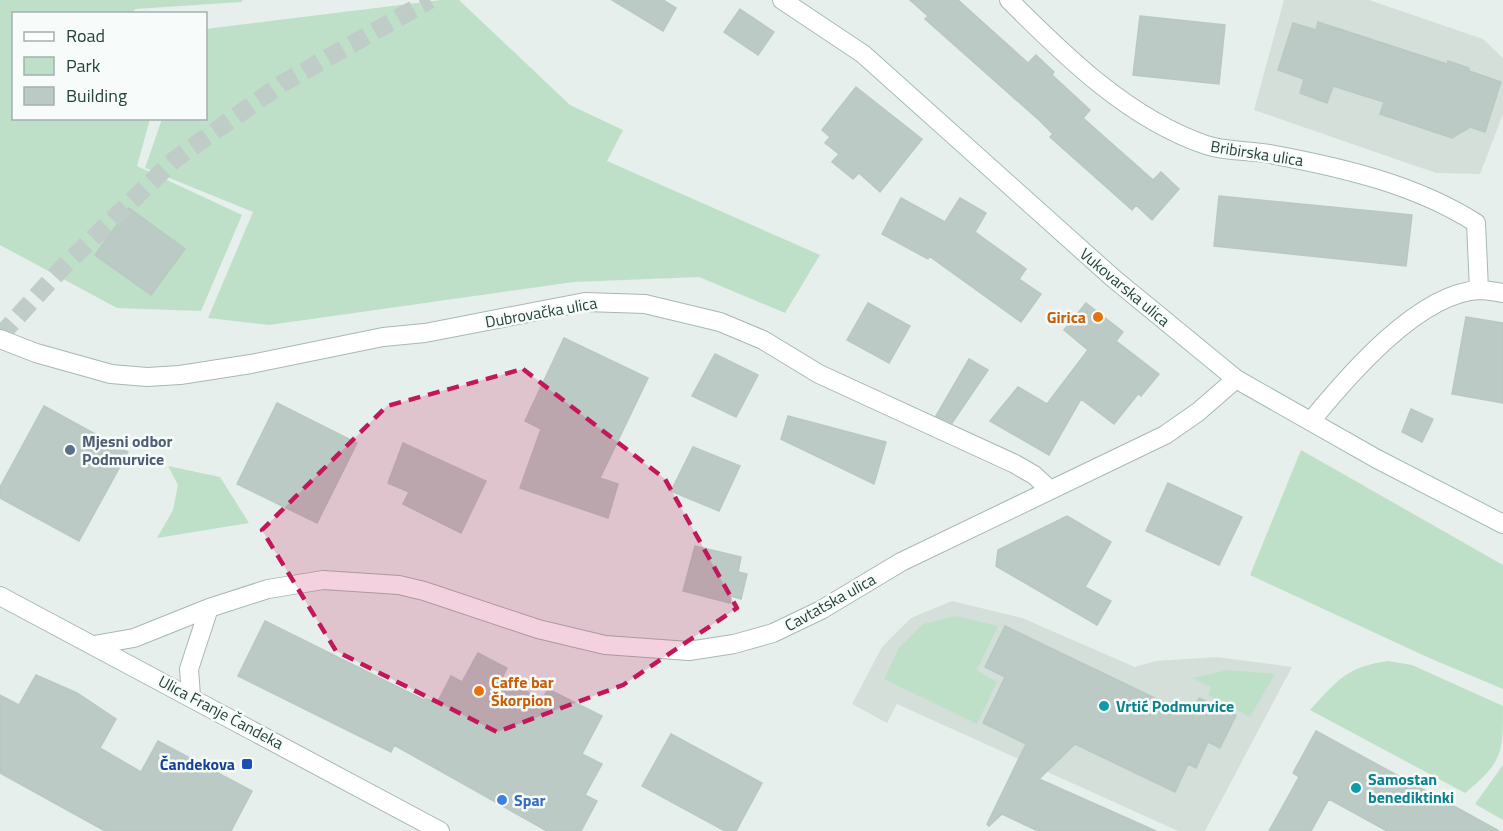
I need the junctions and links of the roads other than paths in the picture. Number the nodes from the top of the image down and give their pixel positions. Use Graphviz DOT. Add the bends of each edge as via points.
graph roads {
  1 [pos="782,0"];
  2 [pos="1009,0"];
  3 [pos="1479,290"];
  4 [pos="1503,293"];
  5 [pos="0,339"];
  6 [pos="1236,379"];
  7 [pos="1311,421"];
  8 [pos="1049,489"];
  9 [pos="1503,524"];
  10 [pos="0,596"];
  11 [pos="208,608"];
  12 [pos="94,645"];
  13 [pos="190,696"];
  14 [pos="440,831"];
  1 -- 6 [label="street, Vukovarska ulica" via="863,54 1113,278"];
  2 -- 3 [label="street, Bribirska ulica" via="1089,76 1141,113 1175,131 1222,150 1265,153 1348,171 1449,206 1476,224"];
  3 -- 4 [label="street"];
  3 -- 7 [label="street" via="1446,298 1416,316 1357,365"];
  5 -- 8 [label="street, Dubrovačka ulica" via="111,374 147,377 251,364 585,302 663,306 720,322 763,340 819,374 1015,464"];
  6 -- 7 [label="street, Vukovarska ulica"];
  6 -- 8 [label="street, Cavtatska ulica" via="1165,435"];
  7 -- 9 [label="street, Vukovarska ulica"];
  8 -- 11 [label="street, Cavtatska ulica" via="901,562 821,610 773,633 689,651 573,639 424,591 364,582 323,580 268,589"];
  10 -- 12 [label="street, Ulica Franje Čandeka"];
  11 -- 12 [label="street, Cavtatska ulica" via="134,638"];
  11 -- 13 [label="street" via="189,669"];
  12 -- 13 [label="street, Ulica Franje Čandeka"];
  13 -- 14 [label="street, Ulica Franje Čandeka"];
}
